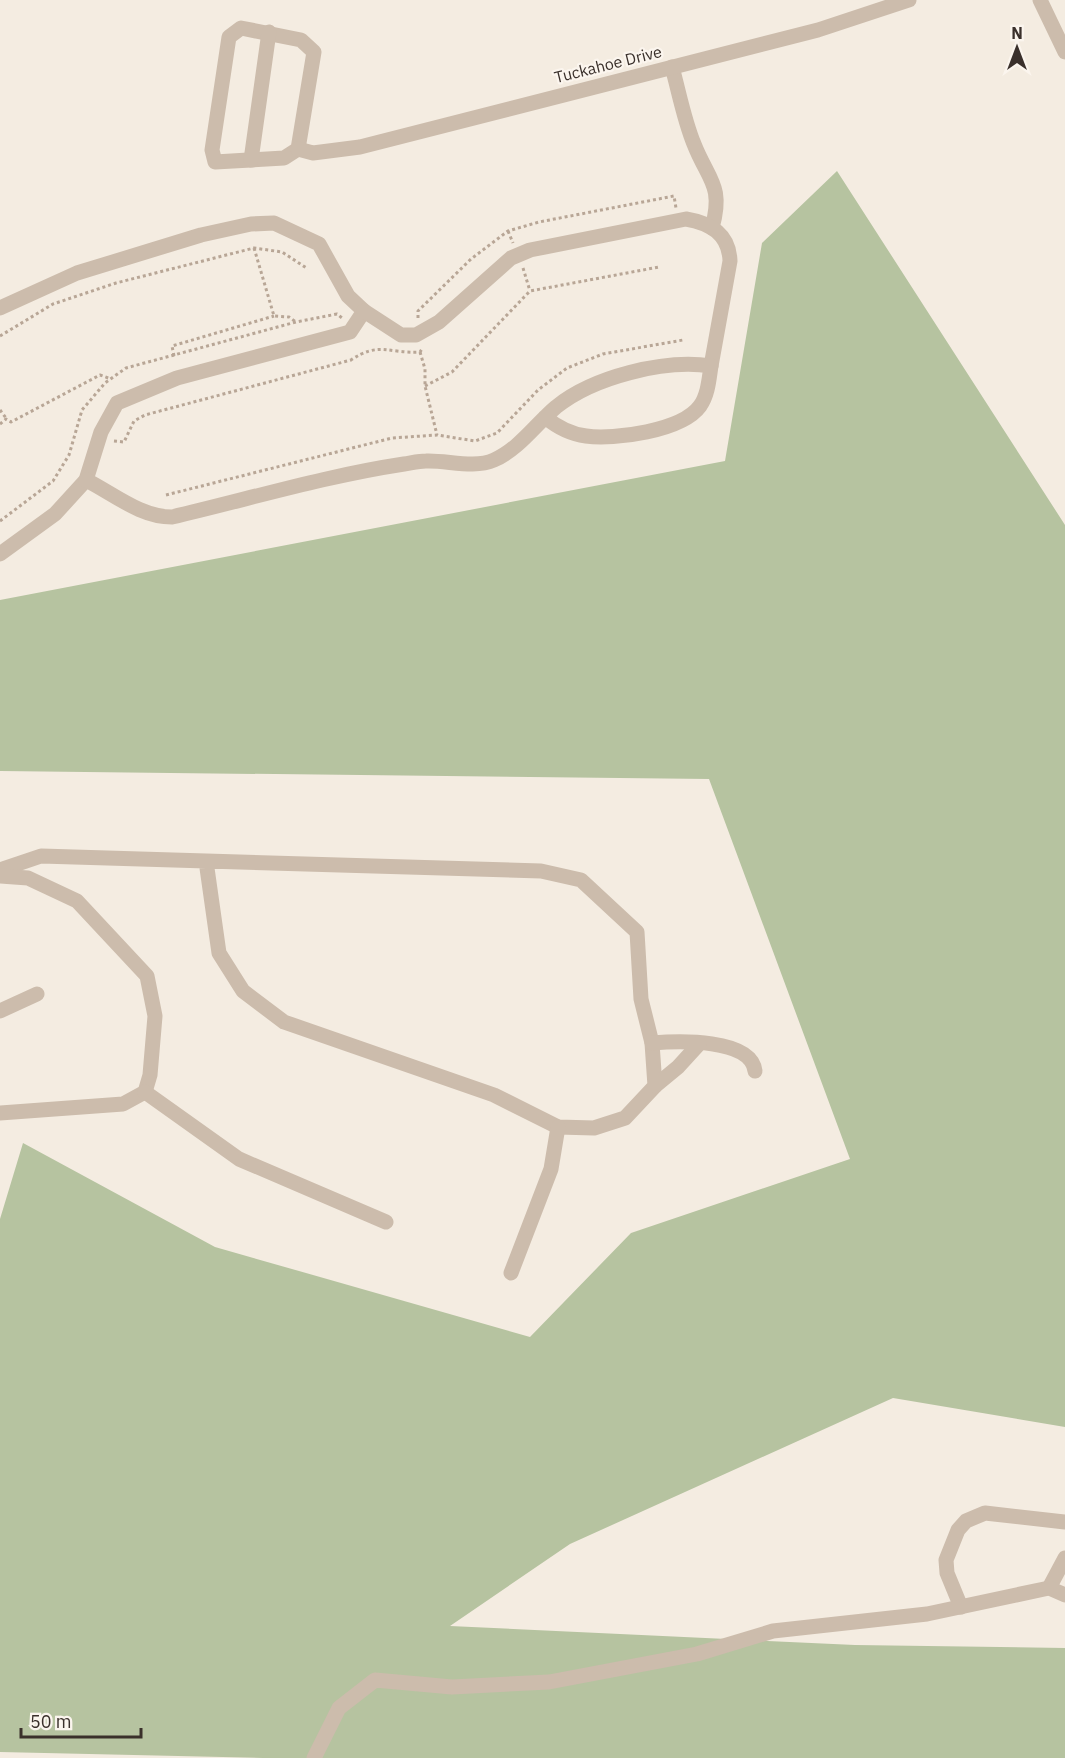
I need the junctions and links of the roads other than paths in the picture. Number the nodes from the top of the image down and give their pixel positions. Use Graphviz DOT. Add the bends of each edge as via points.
graph roads {
  1 [pos="909,0"];
  2 [pos="1040,0"];
  3 [pos="269,32"];
  4 [pos="1065,52"];
  5 [pos="672,67"];
  6 [pos="306,151"];
  7 [pos="252,160"];
  8 [pos="712,228"];
  9 [pos="0,308"];
  10 [pos="364,311"];
  11 [pos="711,366"];
  12 [pos="545,417"];
  13 [pos="86,480"];
  14 [pos="0,554"];
  15 [pos="206,861"];
  16 [pos="0,870"];
  17 [pos="0,876"];
  18 [pos="37,994"];
  19 [pos="0,1011"];
  20 [pos="652,1043"];
  21 [pos="699,1044"];
  22 [pos="755,1071"];
  23 [pos="655,1086"];
  24 [pos="145,1092"];
  25 [pos="0,1113"];
  26 [pos="558,1127"];
  27 [pos="386,1222"];
  28 [pos="511,1273"];
  29 [pos="1065,1522"];
  30 [pos="1065,1558"];
  31 [pos="1065,1582"];
  32 [pos="1049,1588"];
  33 [pos="1065,1595"];
  34 [pos="961,1607"];
  35 [pos="314,1758"];
  1 -- 5 [label="street, Tuckahoe Drive" via="818,30"];
  2 -- 4 [label="street"];
  3 -- 6 [label="street" via="302,40 314,52"];
  3 -- 7 [label="street"];
  3 -- 7 [label="street, Tuckahoe Drive" via="241,28 229,37 212,150 215,162"];
  5 -- 6 [label="street, Tuckahoe Drive" via="360,147"];
  5 -- 8 [label="street" via="694,144 716,183 717,212"];
  6 -- 7 [label="street, Tuckahoe Drive" via="284,158"];
  8 -- 10 [label="street" via="705,222 686,219 530,250 510,258 439,322 416,334 401,334"];
  8 -- 11 [label="street" via="730,248 730,261"];
  9 -- 10 [label="street" via="77,273 201,235 274,223 319,244 348,296"];
  10 -- 13 [label="street" via="350,332 177,378 117,403 101,432"];
  11 -- 12 [label="street" via="692,363 609,378 577,391"];
  11 -- 12 [label="street" via="700,406 688,417 651,431 607,438 584,436 559,429"];
  12 -- 13 [label="street" via="492,461 426,461 371,469 172,517 144,513"];
  13 -- 14 [label="street" via="55,514"];
  15 -- 16 [label="street" via="41,856"];
  15 -- 20 [label="street" via="541,870 581,880 637,933 641,999"];
  15 -- 26 [label="street" via="219,953 243,991 284,1022 494,1095"];
  17 -- 24 [label="street" via="27,878 77,901 147,976 155,1016"];
  18 -- 19 [label="street"];
  20 -- 21 [label="street"];
  20 -- 23 [label="street"];
  21 -- 22 [label="street" via="746,1054"];
  21 -- 23 [label="street"];
  23 -- 26 [label="street" via="625,1118 594,1128"];
  24 -- 25 [label="street" via="123,1104"];
  24 -- 27 [label="street" via="239,1159"];
  26 -- 28 [label="street" via="551,1169"];
  29 -- 34 [label="street" via="985,1513 966,1521 958,1530 946,1560"];
  30 -- 32 [label="street"];
  31 -- 32 [label="street"];
  32 -- 33 [label="street"];
  32 -- 34 [label="street"];
  34 -- 35 [label="street" via="846,1625 773,1631 697,1654 549,1682 452,1687 375,1680 339,1708"];
}
